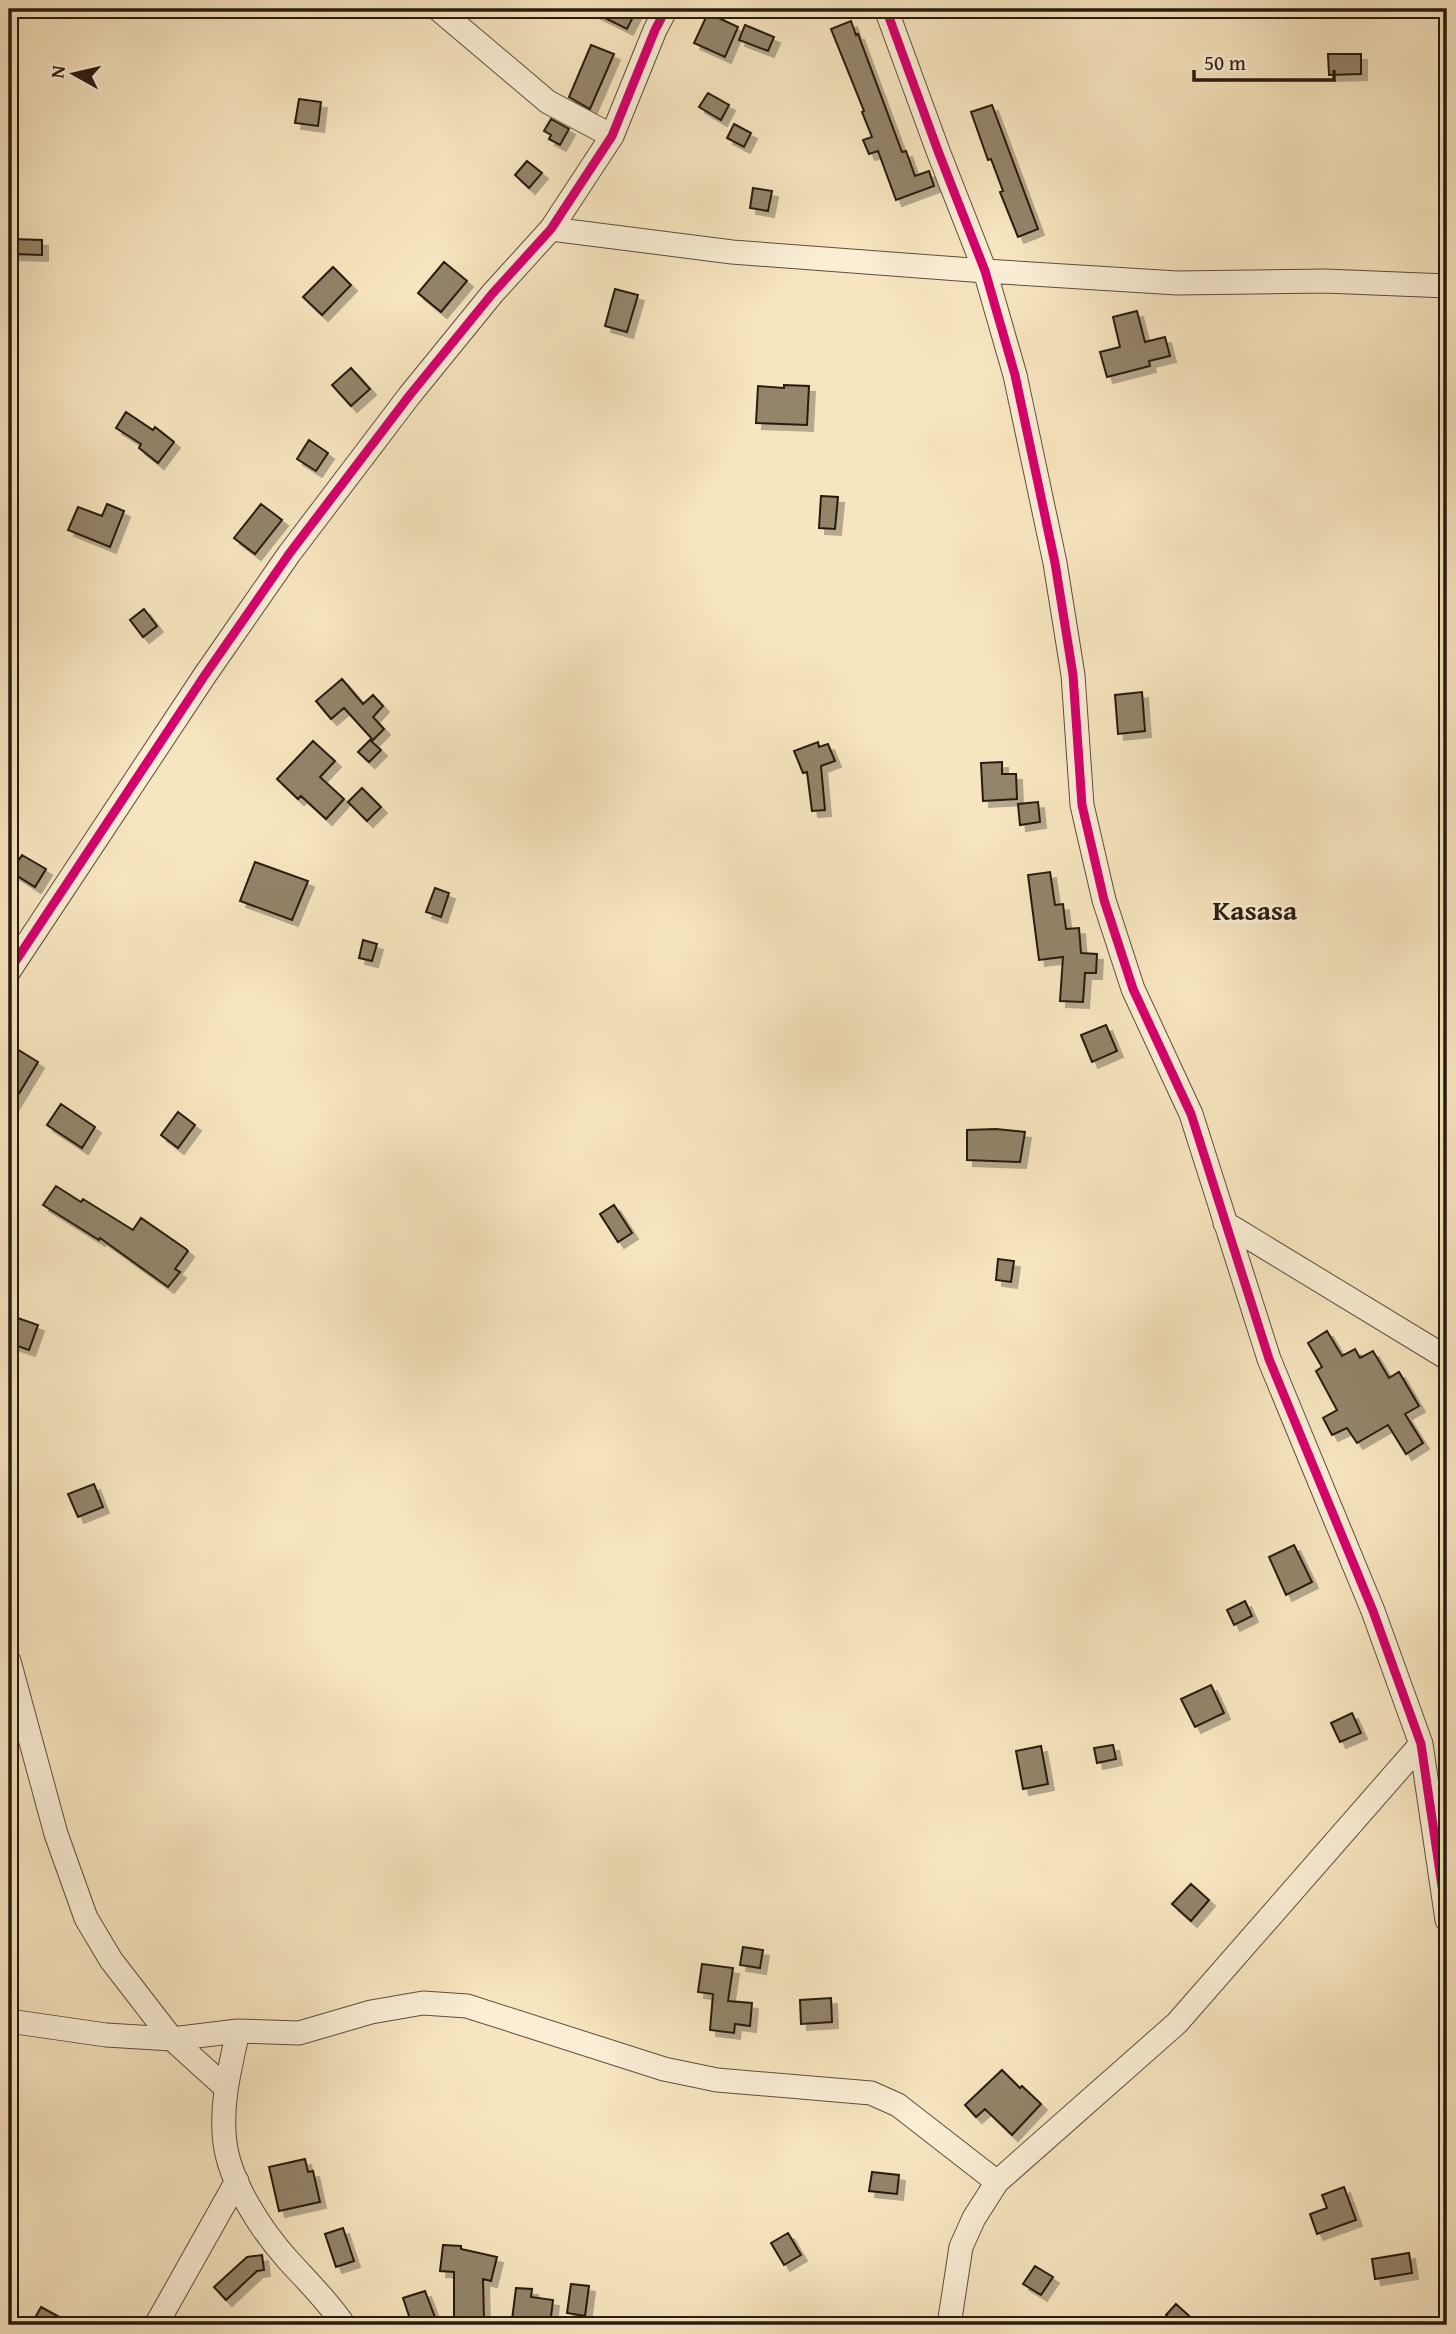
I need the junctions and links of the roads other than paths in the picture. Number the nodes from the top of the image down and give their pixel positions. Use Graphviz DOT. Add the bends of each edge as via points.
graph roads {
  1 [pos="438,9"];
  2 [pos="666,9"];
  3 [pos="886,9"];
  4 [pos="612,136"];
  5 [pos="551,229"];
  6 [pos="985,271"];
  7 [pos="1447,286"];
  8 [pos="9,971"];
  9 [pos="1224,1223"];
  10 [pos="1447,1358"];
  11 [pos="9,1661"];
  12 [pos="1421,1744"];
  13 [pos="1447,1920"];
  14 [pos="9,2021"];
  15 [pos="238,2031"];
  16 [pos="172,2039"];
  17 [pos="225,2087"];
  18 [pos="237,2181"];
  19 [pos="997,2182"];
  20 [pos="156,2325"];
  21 [pos="344,2325"];
  22 [pos="949,2325"];
  1 -- 4 [label="street" via="548,102"];
  2 -- 4 [label="street"];
  3 -- 6 [label="street"];
  4 -- 5 [label="street"];
  5 -- 6 [label="street" via="733,252"];
  5 -- 8 [label="street" via="409,396 289,554"];
  6 -- 7 [label="street" via="1177,283 1325,281"];
  6 -- 9 [label="street" via="1014,375 1055,563 1073,675 1082,805 1104,900 1133,989 1191,1114"];
  9 -- 10 [label="street"];
  9 -- 12 [label="street" via="1269,1359 1373,1611"];
  11 -- 16 [label="street" via="56,1834 86,1918 111,1960"];
  12 -- 13 [label="street"];
  12 -- 19 [label="street" via="1177,2023"];
  14 -- 16 [label="street"];
  15 -- 16 [label="street"];
  15 -- 17 [label="street"];
  15 -- 19 [label="street" via="299,2033 424,2003 467,2006 664,2069 717,2080 871,2093 898,2105"];
  16 -- 17 [label="street"];
  17 -- 18 [label="street" via="225,2144"];
  18 -- 20 [label="street"];
  18 -- 21 [label="street" via="260,2224"];
  19 -- 22 [label="street" via="961,2247"];
}
